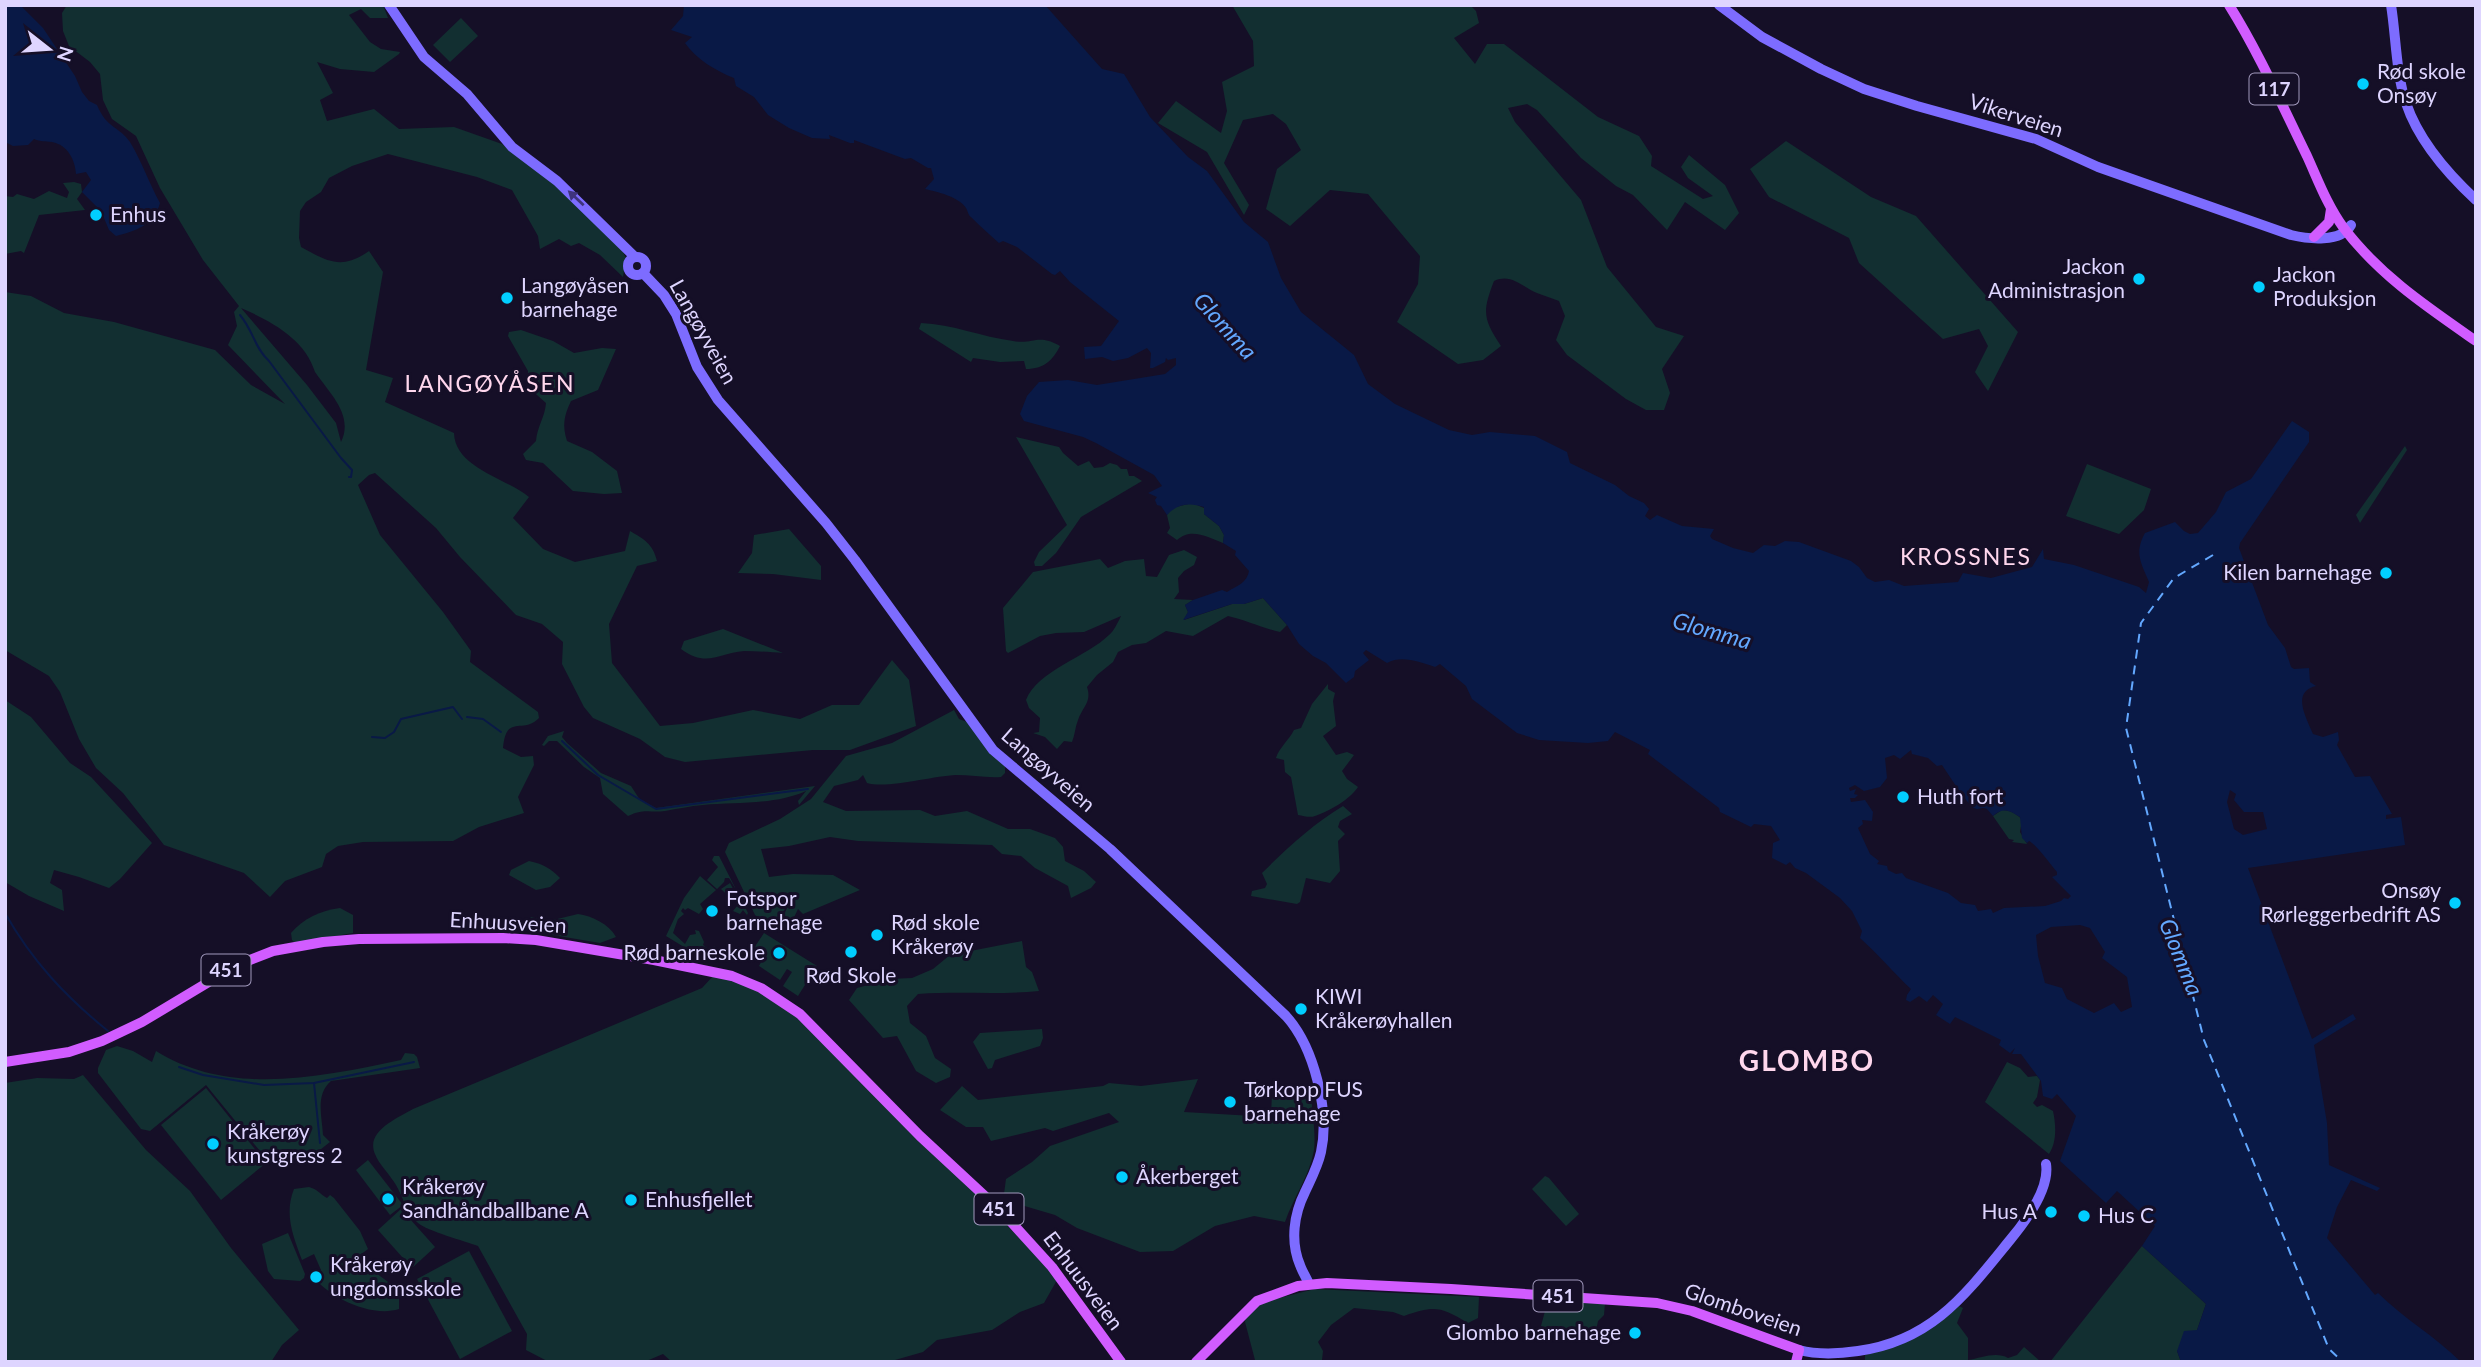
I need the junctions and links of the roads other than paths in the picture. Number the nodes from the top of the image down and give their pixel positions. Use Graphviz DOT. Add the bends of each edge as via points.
graph roads {
  1 [pos="389,5"];
  2 [pos="1719,5"];
  3 [pos="2229,5"];
  4 [pos="2391,5"];
  5 [pos="2316,175"];
  6 [pos="2476,200"];
  7 [pos="2331,209"];
  8 [pos="2347,228"];
  9 [pos="2314,237"];
  10 [pos="2476,341"];
  11 [pos="5,1062"];
  12 [pos="2046,1164"];
  13 [pos="1304,1285"];
  14 [pos="1799,1350"];
  15 [pos="1121,1362"];
  16 [pos="1196,1362"];
  17 [pos="1796,1362"];
  13 -- 1 [label="main road, Langøyveien, one-way" via="1294,1236 1296,1217 1319,1161 1323,1136 1314,1069 1300,1032 1130,868 985,741 855,560 718,400 697,367 676,314 643,273 646,263 642,258 632,260 610,231 566,189 512,147 467,94 424,57"];
  2 -- 9 [label="main road, Vikerveien" via="1762,37 1863,88 2036,139 2098,167 2283,233"];
  3 -- 5 [label="main road, 117" via="2257,52"];
  4 -- 6 [label="main road" via="2409,109 2445,168"];
  5 -- 7 [label="main road, 117"];
  5 -- 8 [label="main road, 117"];
  7 -- 8 [label="main road, 117"];
  7 -- 9 [label="main road" via="2329,222"];
  8 -- 9 [label="main road, Vikerveien"];
  8 -- 10 [label="main road, 117" via="2423,303"];
  11 -- 15 [label="main road, Enhuusveien / 451" via="69,1052 102,1041 237,965 273,951 323,942 517,938 732,976 761,988 800,1014 1003,1213 1052,1267"];
  12 -- 14 [label="main road, Glomboveien" via="2046,1181 2024,1222 1967,1292 1931,1325 1863,1351 1827,1354"];
  13 -- 14 [label="main road, Glomboveien / 451" via="1388,1285 1657,1303"];
  13 -- 16 [label="main road, Glomboveien / 451" via="1270,1294 1251,1305"];
  14 -- 17 [label="main road"];
}
